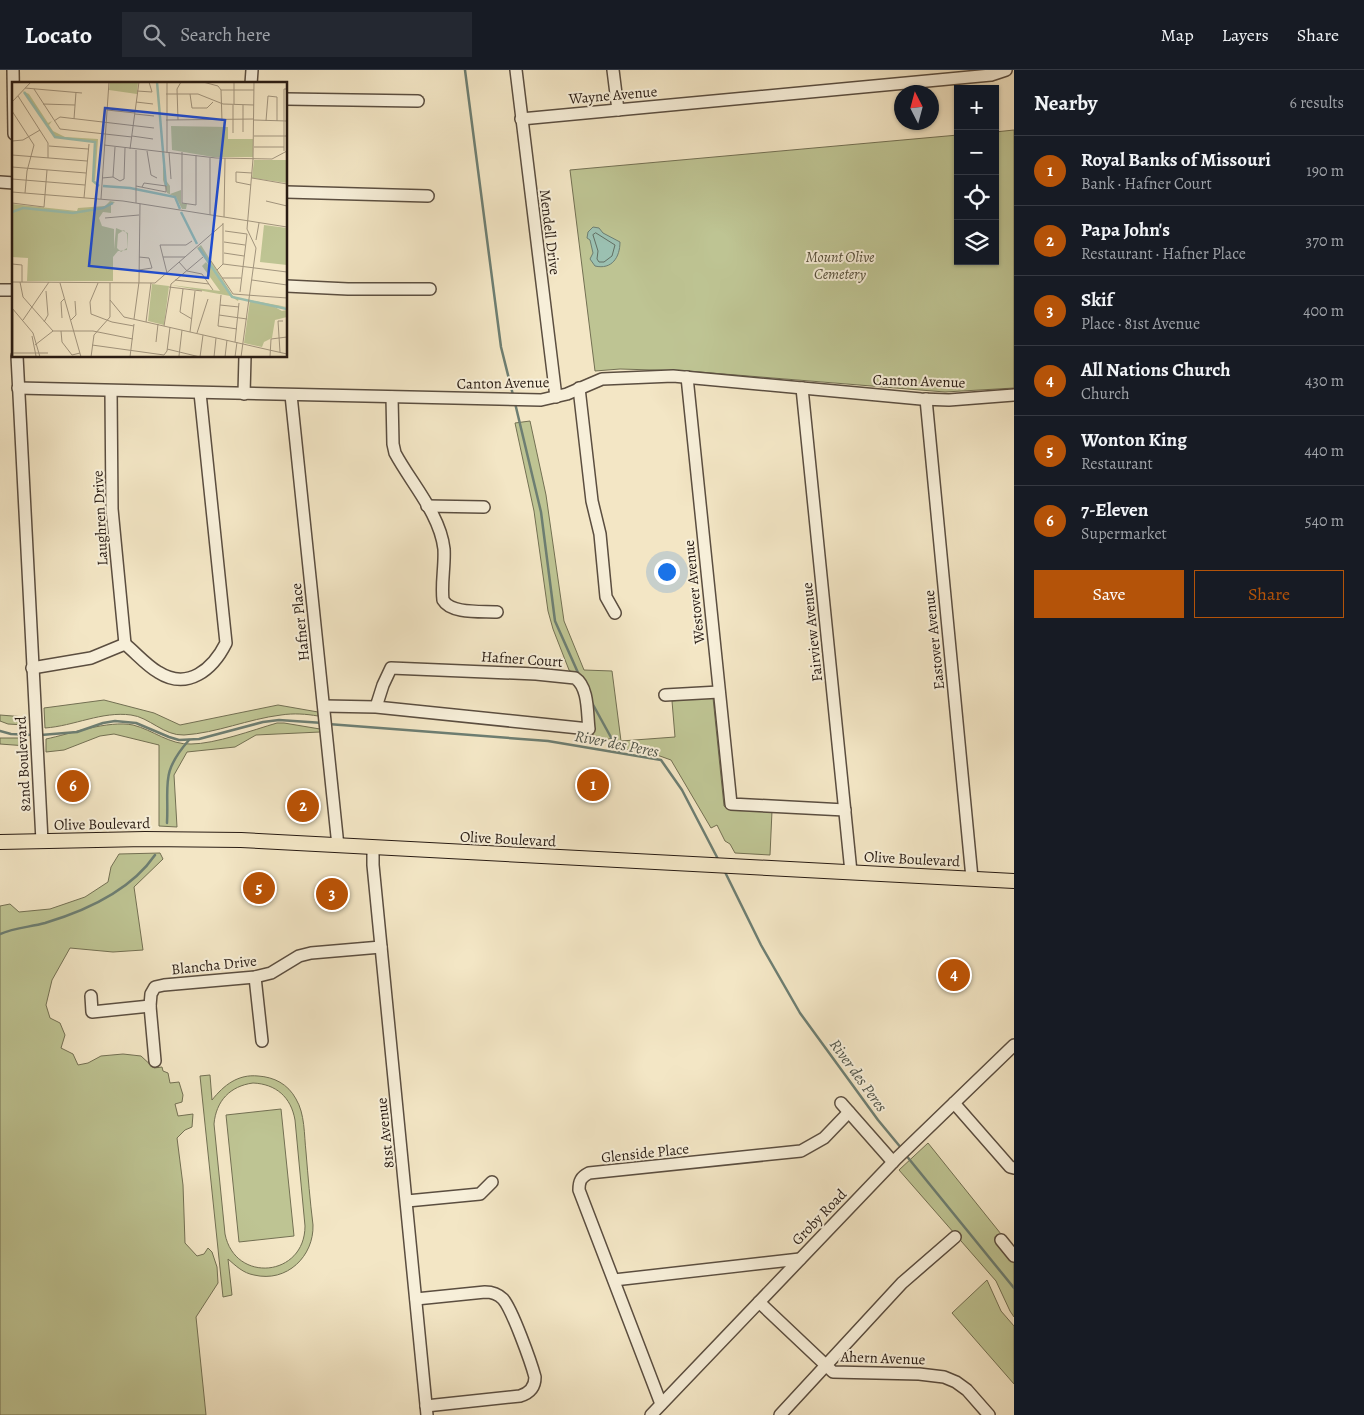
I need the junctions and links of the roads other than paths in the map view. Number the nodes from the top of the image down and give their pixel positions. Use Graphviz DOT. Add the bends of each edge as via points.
graph roads {
  1 [pos="516,70"];
  2 [pos="613,70"];
  3 [pos="1006,70"];
  4 [pos="991,73"];
  5 [pos="288,99"];
  6 [pos="418,101"];
  7 [pos="618,110"];
  8 [pos="521,119"];
  9 [pos="288,192"];
  10 [pos="428,196"];
  11 [pos="288,286"];
  12 [pos="430,289"];
  13 [pos="18,358"];
  14 [pos="245,358"];
  15 [pos="688,377"];
  16 [pos="18,388"];
  17 [pos="579,388"];
  18 [pos="802,388"];
  19 [pos="111,390"];
  20 [pos="200,393"];
  21 [pos="244,394"];
  22 [pos="291,395"];
  23 [pos="1014,395"];
  24 [pos="392,397"];
  25 [pos="556,397"];
  26 [pos="926,399"];
  27 [pos="427,506"];
  28 [pos="484,506"];
  29 [pos="497,612"];
  30 [pos="615,613"];
  31 [pos="125,644"];
  32 [pos="32,668"];
  33 [pos="719,692"];
  34 [pos="665,695"];
  35 [pos="376,708"];
  36 [pos="324,709"];
  37 [pos="845,810"];
  38 [pos="42,841"];
  39 [pos="0,842"];
  40 [pos="338,846"];
  41 [pos="373,848"];
  42 [pos="851,872"];
  43 [pos="972,878"];
  44 [pos="1014,881"];
  45 [pos="381,946"];
  46 [pos="255,977"];
  47 [pos="91,996"];
  48 [pos="150,1006"];
  49 [pos="262,1041"];
  50 [pos="1014,1045"];
  51 [pos="155,1061"];
  52 [pos="841,1103"];
  53 [pos="954,1103"];
  54 [pos="849,1112"];
  55 [pos="895,1160"];
  56 [pos="1014,1168"];
  57 [pos="492,1182"];
  58 [pos="407,1201"];
  59 [pos="955,1237"];
  60 [pos="1001,1240"];
  61 [pos="1014,1256"];
  62 [pos="800,1259"];
  63 [pos="614,1280"];
  64 [pos="416,1299"];
  65 [pos="759,1302"];
  66 [pos="826,1366"];
  67 [pos="661,1404"];
  68 [pos="427,1410"];
  69 [pos="651,1415"];
  70 [pos="780,1415"];
  71 [pos="989,1415"];
  1 -- 8 [label="street, Mendell Drive"];
  2 -- 7 [label="street"];
  3 -- 4 [label="street, Wayne Avenue"];
  4 -- 7 [label="street, Wayne Avenue"];
  5 -- 6 [label="street"];
  7 -- 8 [label="street, Wayne Avenue"];
  8 -- 25 [label="street, Mendell Drive"];
  9 -- 10 [label="street"];
  11 -- 12 [label="street"];
  13 -- 16 [label="street, 82nd Boulevard"];
  14 -- 21 [label="street"];
  15 -- 17 [label="street, Canton Avenue" via="602,379"];
  15 -- 18 [label="street, Canton Avenue"];
  15 -- 33 [label="street, Westover Avenue"];
  16 -- 19 [label="street, Canton Avenue"];
  16 -- 32 [label="street, 82nd Boulevard"];
  17 -- 25 [label="street, Canton Avenue"];
  17 -- 30 [label="street" via="606,597"];
  18 -- 26 [label="street, Canton Avenue"];
  18 -- 37 [label="street, Fairview Avenue"];
  19 -- 20 [label="street, Canton Avenue"];
  19 -- 31 [label="street, Laughren Drive" via="112,509"];
  20 -- 21 [label="street, Canton Avenue"];
  20 -- 31 [label="street" via="226,643 207,670 186,678 173,678 155,671"];
  21 -- 22 [label="street, Canton Avenue"];
  22 -- 24 [label="street, Canton Avenue"];
  22 -- 36 [label="street, Hafner Place"];
  23 -- 26 [label="street, Canton Avenue"];
  24 -- 25 [label="street, Canton Avenue"];
  24 -- 27 [label="street" via="394,453"];
  26 -- 43 [label="street, Eastover Avenue"];
  27 -- 28 [label="street"];
  27 -- 29 [label="street" via="444,548 442,593 447,608"];
  31 -- 32 [label="street" via="91,658"];
  32 -- 38 [label="street, 82nd Boulevard"];
  33 -- 34 [label="street"];
  33 -- 37 [label="street, Westover Avenue" via="732,804"];
  35 -- 35 [label="street, Hafner Court" via="391,668 536,674 580,681 589,729"];
  35 -- 36 [label="street, Hafner Court"];
  36 -- 40 [label="street, Hafner Place"];
  37 -- 42 [label="street, Fairview Avenue"];
  38 -- 39 [label="main road, Olive Boulevard"];
  38 -- 40 [label="main road, Olive Boulevard" via="218,840"];
  40 -- 41 [label="main road, Olive Boulevard"];
  41 -- 42 [label="main road, Olive Boulevard"];
  41 -- 45 [label="street, 81st Avenue"];
  42 -- 43 [label="main road, Olive Boulevard"];
  43 -- 44 [label="main road, Olive Boulevard"];
  45 -- 46 [label="street, Blancha Drive" via="299,956 271,973"];
  45 -- 58 [label="street, 81st Avenue"];
  46 -- 48 [label="street, Blancha Drive" via="155,987"];
  46 -- 49 [label="street"];
  47 -- 48 [label="street" via="92,1012"];
  48 -- 51 [label="street"];
  50 -- 53 [label="street, Groby Road"];
  52 -- 54 [label="street"];
  53 -- 55 [label="street, Groby Road"];
  53 -- 56 [label="street"];
  54 -- 55 [label="street"];
  54 -- 63 [label="street, Glenside Place" via="824,1138 801,1151 589,1173 577,1177 579,1190"];
  55 -- 62 [label="street, Groby Road"];
  57 -- 58 [label="street" via="480,1194"];
  58 -- 64 [label="street, 81st Avenue"];
  59 -- 66 [label="street" via="902,1283"];
  60 -- 61 [label="street"];
  62 -- 63 [label="street"];
  62 -- 65 [label="street, Groby Road"];
  63 -- 67 [label="street, Glenside Place"];
  64 -- 68 [label="street, 81st Avenue"];
  64 -- 68 [label="street" via="485,1292 498,1295 508,1306 535,1382 532,1389 520,1396"];
  65 -- 66 [label="street, Ahern Avenue"];
  65 -- 67 [label="street, Groby Road"];
  66 -- 70 [label="street"];
  66 -- 71 [label="street, Ahern Avenue" via="833,1372 944,1377 968,1390"];
  67 -- 69 [label="street, Groby Road"];
}
